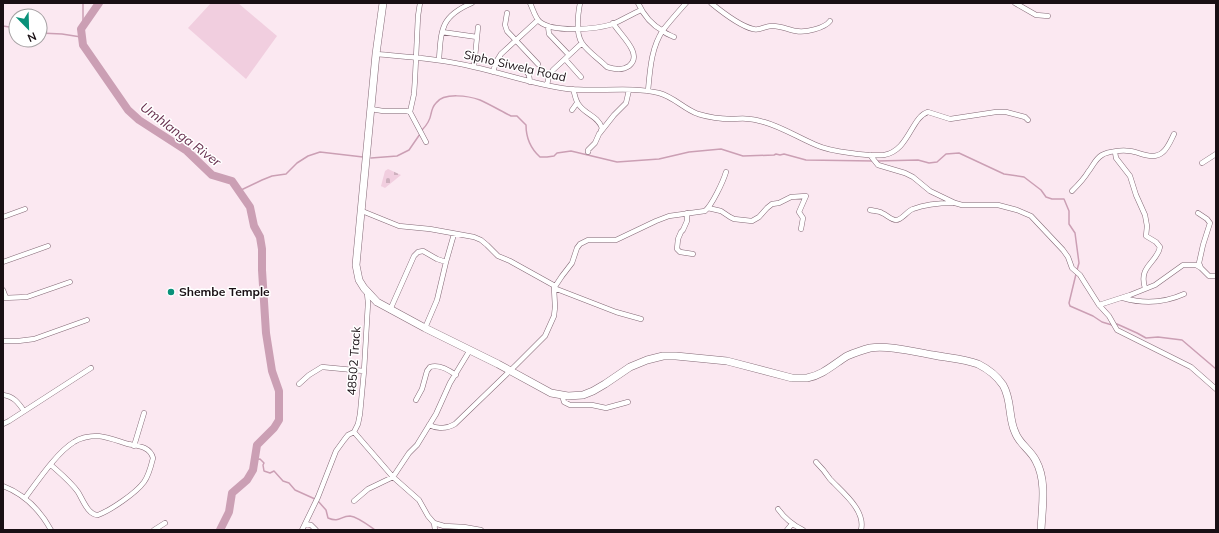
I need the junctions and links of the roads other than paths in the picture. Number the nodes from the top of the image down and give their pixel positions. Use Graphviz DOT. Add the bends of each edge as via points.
graph roads {
  1 [pos="383,3"];
  2 [pos="420,3"];
  3 [pos="472,3"];
  4 [pos="530,3"];
  5 [pos="580,3"];
  6 [pos="638,3"];
  7 [pos="686,3"];
  8 [pos="711,3"];
  9 [pos="1015,3"];
  10 [pos="641,10"];
  11 [pos="507,13"];
  12 [pos="1048,16"];
  13 [pos="538,20"];
  14 [pos="830,20"];
  15 [pos="613,24"];
  16 [pos="548,26"];
  17 [pos="478,27"];
  18 [pos="578,28"];
  19 [pos="662,31"];
  20 [pos="442,32"];
  21 [pos="477,37"];
  22 [pos="674,38"];
  23 [pos="515,40"];
  24 [pos="582,43"];
  25 [pos="376,54"];
  26 [pos="569,55"];
  27 [pos="417,58"];
  28 [pos="565,59"];
  29 [pos="439,60"];
  30 [pos="538,64"];
  31 [pos="474,67"];
  32 [pos="526,71"];
  33 [pos="494,72"];
  34 [pos="581,77"];
  35 [pos="530,82"];
  36 [pos="547,85"];
  37 [pos="574,89"];
  38 [pos="629,90"];
  39 [pos="648,91"];
  40 [pos="578,103"];
  41 [pos="371,109"];
  42 [pos="572,110"];
  43 [pos="410,112"];
  44 [pos="1028,120"];
  45 [pos="599,134"];
  46 [pos="1174,134"];
  47 [pos="426,142"];
  48 [pos="588,152"];
  49 [pos="1115,152"];
  50 [pos="1216,154"];
  51 [pos="871,156"];
  52 [pos="1202,162"];
  53 [pos="726,172"];
  54 [pos="1072,191"];
  55 [pos="955,203"];
  56 [pos="708,208"];
  57 [pos="25,209"];
  58 [pos="362,210"];
  59 [pos="870,210"];
  60 [pos="688,213"];
  61 [pos="1198,213"];
  62 [pos="3,217"];
  63 [pos="801,229"];
  64 [pos="454,234"];
  65 [pos="48,246"];
  66 [pos="693,254"];
  67 [pos="3,262"];
  68 [pos="446,262"];
  69 [pos="1201,268"];
  70 [pos="1216,276"];
  71 [pos="70,282"];
  72 [pos="555,287"];
  73 [pos="1145,288"];
  74 [pos="3,290"];
  75 [pos="367,293"];
  76 [pos="1184,294"];
  77 [pos="4,298"];
  78 [pos="1122,298"];
  79 [pos="1099,306"];
  80 [pos="390,310"];
  81 [pos="641,319"];
  82 [pos="86,320"];
  83 [pos="425,328"];
  84 [pos="3,341"];
  85 [pos="470,350"];
  86 [pos="91,368"];
  87 [pos="364,371"];
  88 [pos="510,371"];
  89 [pos="456,375"];
  90 [pos="299,384"];
  91 [pos="1216,390"];
  92 [pos="3,395"];
  93 [pos="562,395"];
  94 [pos="416,400"];
  95 [pos="628,402"];
  96 [pos="24,411"];
  97 [pos="144,413"];
  98 [pos="3,424"];
  99 [pos="429,425"];
  100 [pos="354,432"];
  101 [pos="134,446"];
  102 [pos="816,462"];
  103 [pos="51,465"];
  104 [pos="393,477"];
  105 [pos="3,486"];
  106 [pos="25,498"];
  107 [pos="354,501"];
  108 [pos="778,510"];
  109 [pos="165,523"];
  110 [pos="434,523"];
  111 [pos="305,524"];
  112 [pos="792,524"];
  113 [pos="472,529"];
  114 [pos="51,530"];
  115 [pos="154,530"];
  116 [pos="302,530"];
  117 [pos="316,530"];
  118 [pos="435,530"];
  119 [pos="481,530"];
  120 [pos="787,530"];
  121 [pos="804,530"];
  122 [pos="861,530"];
  123 [pos="1041,530"];
  1 -- 25 [label="street"];
  2 -- 27 [label="street"];
  3 -- 20 [label="street" via="452,14"];
  4 -- 13 [label="street"];
  5 -- 18 [label="street"];
  6 -- 10 [label="street"];
  7 -- 19 [label="street"];
  8 -- 14 [label="street" via="735,20 758,30 774,26 797,32 824,26"];
  9 -- 12 [label="street" via="1036,15"];
  10 -- 15 [label="street"];
  10 -- 19 [label="street"];
  11 -- 23 [label="street" via="506,29"];
  13 -- 16 [label="street"];
  13 -- 23 [label="street"];
  15 -- 18 [label="street"];
  15 -- 24 [label="street" via="634,53 630,66 623,69 607,67"];
  16 -- 18 [label="street"];
  16 -- 26 [label="street" via="550,34"];
  17 -- 21 [label="street"];
  18 -- 24 [label="street"];
  19 -- 22 [label="street"];
  19 -- 39 [label="street" via="650,65"];
  20 -- 21 [label="street"];
  20 -- 29 [label="street"];
  21 -- 31 [label="street"];
  23 -- 30 [label="street"];
  23 -- 33 [label="street" via="501,54"];
  24 -- 26 [label="street"];
  25 -- 27 [label="street, Sipho Siwela Road"];
  25 -- 41 [label="street"];
  26 -- 28 [label="street"];
  27 -- 29 [label="street, Sipho Siwela Road"];
  27 -- 43 [label="street"];
  28 -- 34 [label="street"];
  28 -- 36 [label="street" via="549,76"];
  29 -- 31 [label="street, Sipho Siwela Road"];
  31 -- 33 [label="street, Sipho Siwela Road"];
  32 -- 35 [label="street"];
  33 -- 35 [label="street, Sipho Siwela Road"];
  35 -- 36 [label="street, Sipho Siwela Road"];
  36 -- 37 [label="street, Sipho Siwela Road"];
  37 -- 38 [label="street, Sipho Siwela Road"];
  37 -- 40 [label="street"];
  38 -- 39 [label="street, Sipho Siwela Road"];
  38 -- 45 [label="street" via="626,103"];
  39 -- 51 [label="street, Sipho Siwela Road" via="672,98 699,114 723,118 748,118 777,126 817,146"];
  40 -- 42 [label="street"];
  40 -- 45 [label="street" via="600,123 602,128"];
  41 -- 43 [label="street"];
  41 -- 58 [label="street"];
  43 -- 47 [label="street"];
  44 -- 51 [label="street, Sipho Siwela Road" via="1006,112 950,118 928,112 921,116 897,150"];
  45 -- 48 [label="street"];
  46 -- 49 [label="street" via="1163,152 1156,156 1129,151"];
  49 -- 54 [label="street" via="1100,156"];
  49 -- 73 [label="street" via="1116,158 1130,176 1146,220 1146,236 1160,247 1147,268"];
  50 -- 52 [label="street"];
  51 -- 55 [label="street" via="878,165 905,172 930,191"];
  53 -- 56 [label="street"];
  55 -- 59 [label="street" via="921,206 898,220"];
  55 -- 79 [label="street" via="998,206 1026,213 1063,250 1072,268 1080,274"];
  56 -- 60 [label="street" via="703,212"];
  56 -- 63 [label="street" via="721,211 730,217 752,221 759,218 772,204 806,196 799,212 803,218"];
  57 -- 62 [label="street"];
  58 -- 64 [label="street" via="399,226"];
  58 -- 75 [label="street" via="356,265 359,280"];
  60 -- 66 [label="street" via="677,249"];
  60 -- 72 [label="street" via="663,218 613,241 584,241 577,248 572,264"];
  61 -- 69 [label="street" via="1210,224 1202,245 1199,263"];
  64 -- 68 [label="street"];
  64 -- 72 [label="street" via="481,240 498,256"];
  65 -- 67 [label="street"];
  68 -- 80 [label="street" via="422,251 416,253"];
  68 -- 83 [label="street" via="437,300"];
  69 -- 70 [label="street" via="1209,276"];
  69 -- 73 [label="street" via="1196,265 1183,265 1162,281"];
  71 -- 77 [label="street" via="27,297"];
  72 -- 81 [label="street" via="610,310"];
  72 -- 88 [label="street" via="554,316 545,336"];
  73 -- 78 [label="street"];
  74 -- 77 [label="street"];
  75 -- 80 [label="street"];
  75 -- 87 [label="street, 48502 Track"];
  76 -- 78 [label="street" via="1157,302 1138,302"];
  78 -- 79 [label="street"];
  79 -- 91 [label="street" via="1106,311 1117,330 1191,367"];
  80 -- 83 [label="street"];
  82 -- 84 [label="street" via="34,339"];
  83 -- 85 [label="street"];
  85 -- 88 [label="street"];
  85 -- 89 [label="street"];
  86 -- 96 [label="street"];
  87 -- 90 [label="street" via="322,367"];
  87 -- 100 [label="street, 48502 Track" via="360,414"];
  88 -- 93 [label="street" via="551,393"];
  88 -- 99 [label="street" via="453,425 439,428"];
  89 -- 94 [label="street" via="447,369 430,367"];
  89 -- 99 [label="street"];
  92 -- 96 [label="street" via="14,399"];
  93 -- 95 [label="street" via="564,402 570,405 606,408"];
  93 -- 123 [label="street" via="583,395 630,367 664,356 727,361 792,378 815,376 848,356 871,348 883,347 973,363 989,371 1003,386 1009,401 1014,431 1038,466 1042,483"];
  96 -- 98 [label="street"];
  97 -- 101 [label="street"];
  99 -- 104 [label="street"];
  100 -- 104 [label="street"];
  100 -- 111 [label="street" via="340,443"];
  101 -- 103 [label="street" via="97,436 88,437 71,444"];
  101 -- 103 [label="street" via="148,449 152,455 147,476 136,491 100,515 90,511 77,492"];
  102 -- 122 [label="street" via="857,510 862,520"];
  103 -- 106 [label="street"];
  104 -- 107 [label="street" via="368,489"];
  104 -- 110 [label="street" via="419,500"];
  105 -- 106 [label="street"];
  106 -- 114 [label="street" via="40,512"];
  108 -- 112 [label="street"];
  109 -- 115 [label="street"];
  110 -- 113 [label="street"];
  110 -- 118 [label="street"];
  111 -- 116 [label="street"];
  111 -- 117 [label="street" via="313,526"];
  112 -- 120 [label="street"];
  112 -- 121 [label="street"];
  113 -- 119 [label="street"];
}
